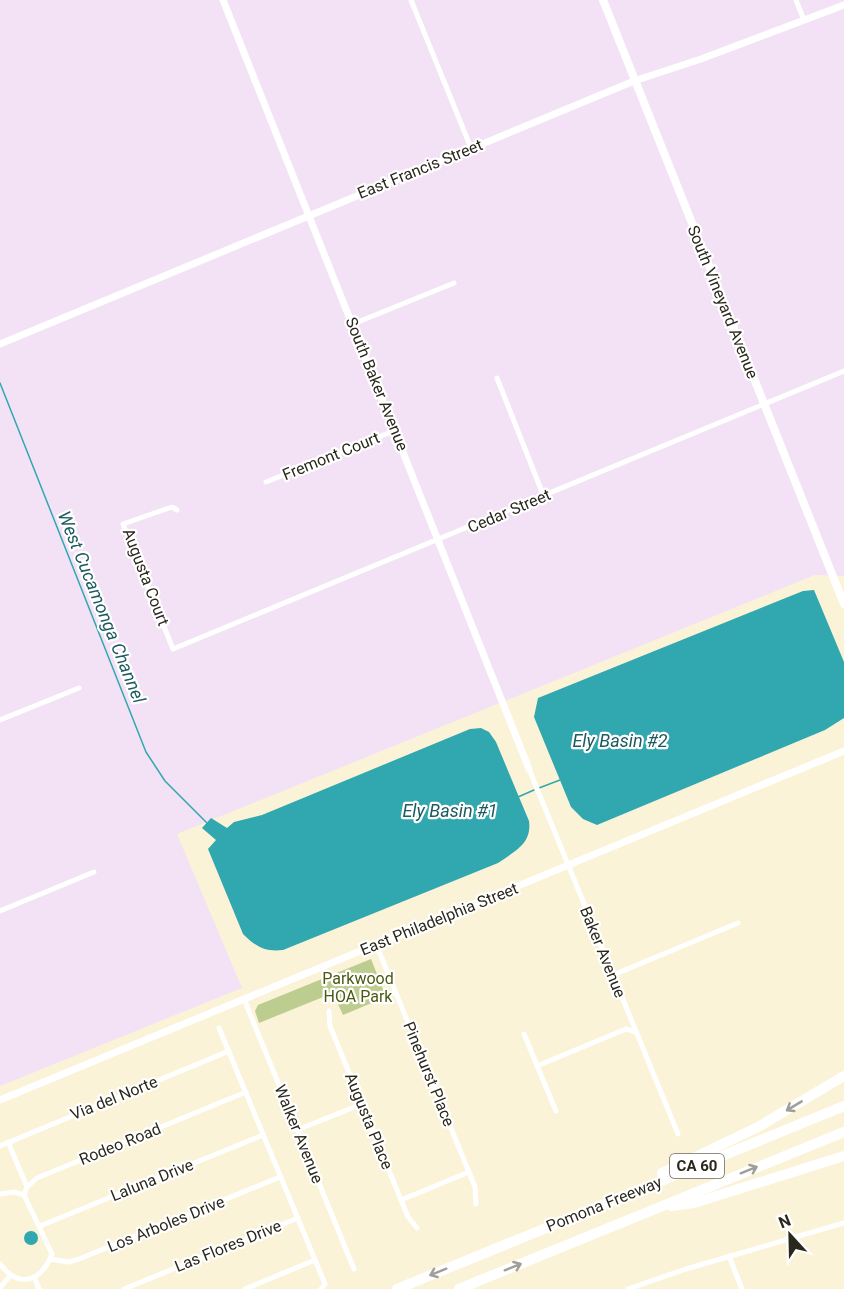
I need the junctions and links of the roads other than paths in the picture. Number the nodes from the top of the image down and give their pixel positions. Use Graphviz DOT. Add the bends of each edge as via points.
graph roads {
  1 [pos="223,0"];
  2 [pos="411,0"];
  3 [pos="603,0"];
  4 [pos="796,0"];
  5 [pos="844,5"];
  6 [pos="804,20"];
  7 [pos="634,81"];
  8 [pos="471,148"];
  9 [pos="309,214"];
  10 [pos="454,282"];
  11 [pos="353,324"];
  12 [pos="0,344"];
  13 [pos="844,371"];
  14 [pos="497,378"];
  15 [pos="765,405"];
  16 [pos="396,430"];
  17 [pos="266,482"];
  18 [pos="544,497"];
  19 [pos="177,510"];
  20 [pos="440,540"];
  21 [pos="844,604"];
  22 [pos="173,649"];
  23 [pos="79,688"];
  24 [pos="0,720"];
  25 [pos="844,751"];
  26 [pos="529,769"];
  27 [pos="568,866"];
  28 [pos="94,872"];
  29 [pos="0,911"];
  30 [pos="738,923"];
  31 [pos="376,945"];
  32 [pos="613,975"];
  33 [pos="244,999"];
  34 [pos="329,1011"];
  35 [pos="219,1028"];
  36 [pos="636,1032"];
  37 [pos="524,1034"];
  38 [pos="229,1051"];
  39 [pos="537,1066"];
  40 [pos="844,1076"];
  41 [pos="246,1092"];
  42 [pos="0,1100"];
  43 [pos="362,1104"];
  44 [pos="844,1106"];
  45 [pos="556,1111"];
  46 [pos="297,1130"];
  47 [pos="844,1132"];
  48 [pos="678,1134"];
  49 [pos="263,1135"];
  50 [pos="8,1142"];
  51 [pos="0,1146"];
  52 [pos="844,1156"];
  53 [pos="469,1172"];
  54 [pos="280,1177"];
  55 [pos="27,1187"];
  56 [pos="0,1194"];
  57 [pos="24,1195"];
  58 [pos="401,1200"];
  59 [pos="476,1204"];
  60 [pos="656,1208"];
  61 [pos="297,1218"];
  62 [pos="844,1223"];
  63 [pos="40,1226"];
  64 [pos="551,1226"];
  65 [pos="417,1228"];
  66 [pos="729,1256"];
  67 [pos="50,1259"];
  68 [pos="315,1260"];
  69 [pos="0,1264"];
  70 [pos="354,1269"];
  71 [pos="9,1276"];
  72 [pos="34,1279"];
  73 [pos="323,1287"];
  74 [pos="0,1288"];
  75 [pos="39,1289"];
  76 [pos="124,1289"];
  77 [pos="245,1289"];
  78 [pos="397,1289"];
  79 [pos="459,1289"];
  80 [pos="628,1289"];
  81 [pos="742,1289"];
  1 -- 9 [label="street, South Baker Avenue"];
  2 -- 8 [label="street"];
  3 -- 7 [label="main road, South Vineyard Avenue"];
  4 -- 6 [label="street"];
  5 -- 6 [label="street, East Francis Street"];
  6 -- 7 [label="street, East Francis Street"];
  7 -- 8 [label="street, East Francis Street"];
  7 -- 15 [label="main road, South Vineyard Avenue"];
  8 -- 9 [label="street, East Francis Street"];
  9 -- 11 [label="street, South Baker Avenue"];
  9 -- 12 [label="street, East Francis Street"];
  10 -- 11 [label="street"];
  11 -- 16 [label="street, South Baker Avenue"];
  13 -- 15 [label="street, Cedar Street"];
  14 -- 18 [label="street"];
  15 -- 18 [label="street, Cedar Street"];
  15 -- 21 [label="main road, South Vineyard Avenue"];
  16 -- 17 [label="street, Fremont Court"];
  16 -- 20 [label="street, South Baker Avenue"];
  18 -- 20 [label="street, Cedar Street"];
  19 -- 22 [label="street, Augusta Court" via="172,507 123,524"];
  20 -- 22 [label="street, Cedar Street"];
  20 -- 26 [label="street, South Baker Avenue"];
  23 -- 24 [label="street"];
  25 -- 27 [label="street, East Philadelphia Street"];
  26 -- 27 [label="street, Baker Avenue"];
  27 -- 31 [label="street, East Philadelphia Street"];
  27 -- 32 [label="street, Baker Avenue"];
  28 -- 29 [label="street"];
  30 -- 32 [label="street"];
  31 -- 33 [label="street, East Philadelphia Street"];
  31 -- 53 [label="street, Pinehurst Place"];
  32 -- 36 [label="street, Baker Avenue"];
  33 -- 42 [label="street, East Philadelphia Street"];
  33 -- 46 [label="street, Walker Avenue"];
  34 -- 43 [label="street, Augusta Place" via="330,1026"];
  35 -- 38 [label="street, Walker Avenue"];
  36 -- 39 [label="street" via="626,1029"];
  36 -- 48 [label="street, Baker Avenue"];
  37 -- 39 [label="street"];
  38 -- 41 [label="street, Walker Avenue"];
  38 -- 50 [label="street, Via del Norte"];
  39 -- 45 [label="street"];
  40 -- 64 [label="highway, one-way" via="758,1127"];
  41 -- 49 [label="street, Walker Avenue"];
  41 -- 55 [label="street, Rodeo Road" via="37,1178"];
  43 -- 46 [label="street"];
  43 -- 58 [label="street, Augusta Place"];
  44 -- 64 [label="highway, Pomona Freeway / CA 60"];
  46 -- 70 [label="street, Walker Avenue"];
  60 -- 47 [label="highway, Pomona Freeway / CA 60, one-way"];
  49 -- 54 [label="street, Walker Avenue"];
  49 -- 63 [label="street, Laluna Drive"];
  50 -- 51 [label="street, Via del Norte"];
  50 -- 55 [label="street"];
  52 -- 60 [label="highway" via="694,1203"];
  53 -- 58 [label="street"];
  53 -- 59 [label="street, Pinehurst Place"];
  54 -- 61 [label="street, Walker Avenue"];
  54 -- 67 [label="street, Los Arboles Drive" via="79,1259"];
  55 -- 57 [label="street"];
  56 -- 57 [label="street"];
  57 -- 63 [label="street"];
  58 -- 65 [label="street, Augusta Place"];
  79 -- 60 [label="highway, Pomona Freeway / CA 60, one-way"];
  61 -- 68 [label="street, Walker Avenue"];
  61 -- 76 [label="street, Las Flores Drive"];
  62 -- 66 [label="street"];
  63 -- 67 [label="street" via="52,1254"];
  64 -- 78 [label="highway, Pomona Freeway / CA 60, one-way"];
  66 -- 80 [label="street"];
  66 -- 81 [label="street"];
  67 -- 72 [label="street" via="46,1270"];
  68 -- 73 [label="street, Walker Avenue"];
  68 -- 77 [label="street"];
  69 -- 71 [label="street"];
  71 -- 72 [label="street"];
  71 -- 74 [label="street"];
  72 -- 75 [label="street"];
}
